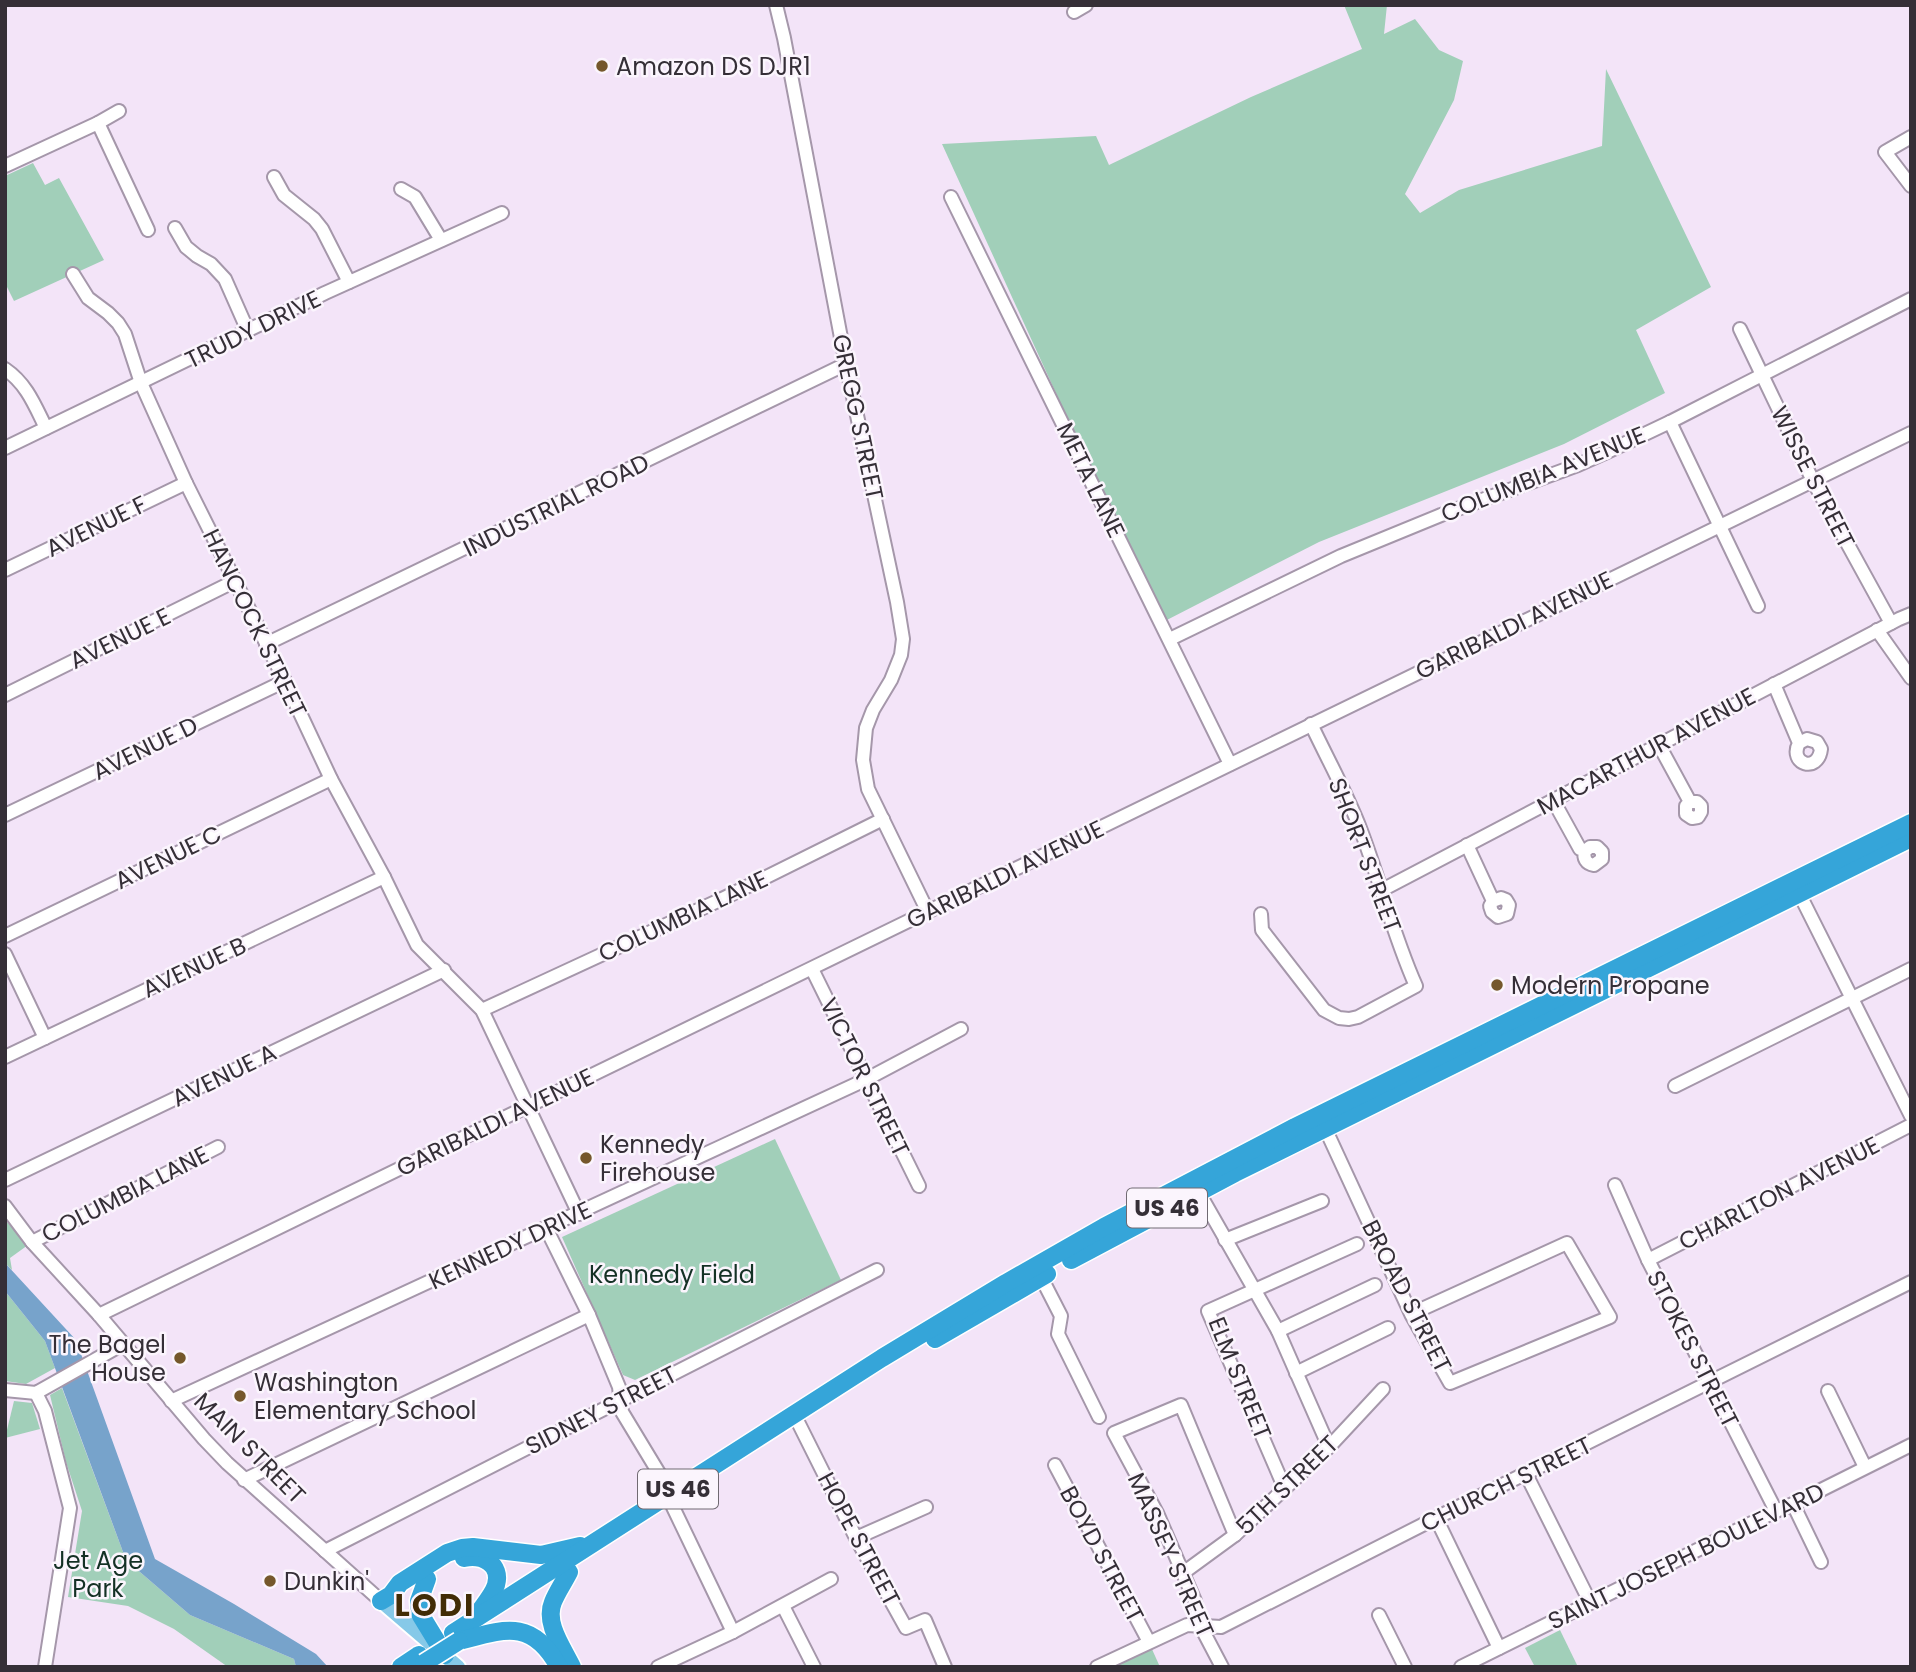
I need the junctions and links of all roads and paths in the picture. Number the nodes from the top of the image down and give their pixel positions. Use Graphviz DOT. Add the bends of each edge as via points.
graph roads {
  1 [pos="776,5"];
  2 [pos="119,111"];
  3 [pos="98,123"];
  4 [pos="1911,137"];
  5 [pos="5,166"];
  6 [pos="274,177"];
  7 [pos="1911,186"];
  8 [pos="401,189"];
  9 [pos="951,197"];
  10 [pos="502,213"];
  11 [pos="176,229"];
  12 [pos="148,230"];
  13 [pos="442,240"];
  14 [pos="73,274"];
  15 [pos="349,282"];
  16 [pos="1911,299"];
  17 [pos="1740,328"];
  18 [pos="247,331"];
  19 [pos="846,364"];
  20 [pos="5,369"];
  21 [pos="1762,374"];
  22 [pos="141,383"];
  23 [pos="1670,422"];
  24 [pos="46,428"];
  25 [pos="1911,433"];
  26 [pos="5,448"];
  27 [pos="1813,481"];
  28 [pos="187,483"];
  29 [pos="1719,525"];
  30 [pos="5,570"];
  31 [pos="235,581"];
  32 [pos="1758,606"];
  33 [pos="1911,614"];
  34 [pos="1891,623"];
  35 [pos="1877,630"];
  36 [pos="1170,639"];
  37 [pos="266,644"];
  38 [pos="1911,678"];
  39 [pos="285,681"];
  40 [pos="1774,684"];
  41 [pos="5,695"];
  42 [pos="1311,724"];
  43 [pos="1799,743"];
  44 [pos="1659,744"];
  45 [pos="1230,764"];
  46 [pos="331,779"];
  47 [pos="1553,800"];
  48 [pos="1690,802"];
  49 [pos="5,814"];
  50 [pos="883,820"];
  51 [pos="1911,823"];
  52 [pos="1911,838"];
  53 [pos="1467,845"];
  54 [pos="1585,851"];
  55 [pos="384,877"];
  56 [pos="1382,890"];
  57 [pos="1799,893"];
  58 [pos="1493,901"];
  59 [pos="927,910"];
  60 [pos="1261,914"];
  61 [pos="5,936"];
  62 [pos="5,954"];
  63 [pos="812,968"];
  64 [pos="1911,969"];
  65 [pos="444,970"];
  66 [pos="1851,998"];
  67 [pos="482,1010"];
  68 [pos="961,1029"];
  69 [pos="45,1038"];
  70 [pos="5,1057"];
  71 [pos="865,1080"];
  72 [pos="1675,1086"];
  73 [pos="527,1105"];
  74 [pos="1911,1116"];
  75 [pos="1911,1125"];
  76 [pos="1325,1128"];
  77 [pos="218,1147"];
  78 [pos="5,1180"];
  79 [pos="1615,1185"];
  80 [pos="919,1186"];
  81 [pos="1198,1191"];
  82 [pos="1322,1201"];
  83 [pos="5,1206"];
  84 [pos="579,1214"];
  85 [pos="546,1228"];
  86 [pos="1225,1240"];
  87 [pos="32,1242"];
  88 [pos="1357,1244"];
  89 [pos="1648,1261"];
  90 [pos="877,1270"];
  91 [pos="1041,1277"];
  92 [pos="1911,1282"];
  93 [pos="1375,1285"];
  94 [pos="1254,1290"];
  95 [pos="1411,1314"];
  96 [pos="99,1315"];
  97 [pos="589,1315"];
  98 [pos="1388,1328"];
  99 [pos="1279,1331"];
  100 [pos="123,1344"];
  101 [pos="1296,1373"];
  102 [pos="1710,1382"];
  103 [pos="1383,1389"];
  104 [pos="5,1390"];
  105 [pos="1828,1391"];
  106 [pos="36,1392"];
  107 [pos="622,1399"];
  108 [pos="171,1401"];
  109 [pos="1100,1417"];
  110 [pos="799,1423"];
  111 [pos="1911,1445"];
  112 [pos="1329,1447"];
  113 [pos="1055,1465"];
  114 [pos="1865,1467"];
  115 [pos="1526,1474"];
  116 [pos="244,1480"];
  117 [pos="1285,1489"];
  118 [pos="672,1499"];
  119 [pos="1793,1504"];
  120 [pos="926,1507"];
  121 [pos="1776,1511"];
  122 [pos="1436,1518"];
  123 [pos="1235,1535"];
  124 [pos="856,1538"];
  125 [pos="593,1544"];
  126 [pos="325,1551"];
  127 [pos="1821,1562"];
  128 [pos="569,1572"];
  129 [pos="1183,1573"];
  130 [pos="428,1578"];
  131 [pos="831,1579"];
  132 [pos="386,1598"];
  133 [pos="1590,1602"];
  134 [pos="783,1606"];
  135 [pos="1379,1615"];
  136 [pos="473,1620"];
  137 [pos="1201,1627"];
  138 [pos="733,1632"];
  139 [pos="456,1637"];
  140 [pos="1149,1642"];
  141 [pos="1499,1648"];
  142 [pos="451,1661"];
  143 [pos="421,1662"];
  144 [pos="45,1667"];
  145 [pos="401,1667"];
  146 [pos="559,1667"];
  147 [pos="572,1667"];
  148 [pos="658,1667"];
  149 [pos="814,1667"];
  150 [pos="945,1667"];
  151 [pos="1097,1667"];
  152 [pos="1222,1667"];
  153 [pos="1405,1667"];
  154 [pos="1461,1667"];
  1 -- 19 [label="street, GREGG STREET"];
  2 -- 3 [label="street"];
  3 -- 5 [label="street"];
  3 -- 12 [label="street"];
  4 -- 7 [label="street" via="1885,152"];
  6 -- 15 [label="street" via="284,195 322,229"];
  8 -- 13 [label="street" via="415,197"];
  9 -- 36 [label="street, META LANE"];
  10 -- 13 [label="street, TRUDY DRIVE"];
  11 -- 18 [label="street" via="187,247 219,270"];
  13 -- 15 [label="street, TRUDY DRIVE"];
  14 -- 22 [label="street, HANCOCK STREET" via="88,298 125,334"];
  15 -- 18 [label="street, TRUDY DRIVE"];
  16 -- 21 [label="street, COLUMBIA AVENUE"];
  17 -- 21 [label="street, WISSE STREET"];
  18 -- 22 [label="street, TRUDY DRIVE"];
  19 -- 37 [label="street, INDUSTRIAL ROAD"];
  19 -- 50 [label="street, GREGG STREET" via="903,639 897,667 873,710 863,745 865,775"];
  20 -- 24 [label="street" via="30,394"];
  21 -- 23 [label="street, COLUMBIA AVENUE"];
  21 -- 27 [label="street, WISSE STREET"];
  22 -- 24 [label="street, TRUDY DRIVE"];
  22 -- 28 [label="street, HANCOCK STREET"];
  23 -- 29 [label="street"];
  23 -- 36 [label="street, COLUMBIA AVENUE" via="1578,465 1341,556"];
  24 -- 26 [label="street, TRUDY DRIVE"];
  25 -- 27 [label="street, GARIBALDI AVENUE"];
  27 -- 29 [label="street, GARIBALDI AVENUE"];
  27 -- 34 [label="street, WISSE STREET"];
  28 -- 30 [label="street, AVENUE F"];
  28 -- 31 [label="street, HANCOCK STREET"];
  29 -- 32 [label="street"];
  29 -- 42 [label="street, GARIBALDI AVENUE"];
  31 -- 37 [label="street, HANCOCK STREET"];
  31 -- 41 [label="street, AVENUE E"];
  33 -- 34 [label="street, MACARTHUR AVENUE"];
  34 -- 35 [label="street, MACARTHUR AVENUE"];
  35 -- 38 [label="street"];
  35 -- 40 [label="street, MACARTHUR AVENUE"];
  36 -- 45 [label="street, META LANE"];
  37 -- 39 [label="street, HANCOCK STREET"];
  39 -- 46 [label="street, HANCOCK STREET"];
  39 -- 49 [label="street, AVENUE D"];
  40 -- 43 [label="street"];
  40 -- 44 [label="street, MACARTHUR AVENUE"];
  42 -- 45 [label="street, GARIBALDI AVENUE"];
  42 -- 56 [label="street, SHORT STREET" via="1359,827"];
  44 -- 47 [label="street, MACARTHUR AVENUE"];
  44 -- 48 [label="street"];
  45 -- 59 [label="street, GARIBALDI AVENUE"];
  46 -- 55 [label="street, HANCOCK STREET"];
  46 -- 61 [label="street, AVENUE C"];
  47 -- 53 [label="street, MACARTHUR AVENUE"];
  47 -- 54 [label="street"];
  50 -- 59 [label="street, GREGG STREET"];
  50 -- 67 [label="street, COLUMBIA LANE"];
  51 -- 118 [label="highway, US 46" via="1171,1191 950,1316"];
  52 -- 57 [label="highway, US 46"];
  53 -- 56 [label="street, MACARTHUR AVENUE"];
  53 -- 58 [label="street"];
  55 -- 65 [label="street, HANCOCK STREET" via="416,944"];
  55 -- 69 [label="street, AVENUE B"];
  56 -- 60 [label="street, SHORT STREET" via="1416,986 1349,1019 1331,1015 1318,1003 1262,930"];
  57 -- 66 [label="street"];
  57 -- 76 [label="highway, US 46"];
  59 -- 63 [label="street, GARIBALDI AVENUE"];
  62 -- 69 [label="street"];
  63 -- 71 [label="street, VICTOR STREET"];
  63 -- 73 [label="street, GARIBALDI AVENUE"];
  64 -- 66 [label="street"];
  65 -- 67 [label="street, HANCOCK STREET"];
  65 -- 78 [label="street, AVENUE A"];
  66 -- 72 [label="street"];
  66 -- 74 [label="street"];
  67 -- 73 [label="street, HANCOCK STREET"];
  68 -- 71 [label="street, KENNEDY DRIVE"];
  69 -- 70 [label="street, AVENUE B"];
  71 -- 80 [label="street, VICTOR STREET"];
  71 -- 84 [label="street, KENNEDY DRIVE"];
  73 -- 84 [label="street, HANCOCK STREET"];
  73 -- 96 [label="street, GARIBALDI AVENUE"];
  75 -- 89 [label="street, CHARLTON AVENUE"];
  76 -- 81 [label="highway, US 46"];
  76 -- 95 [label="street, BROAD STREET"];
  77 -- 87 [label="street, COLUMBIA LANE"];
  79 -- 89 [label="street, STOKES STREET"];
  81 -- 86 [label="street"];
  81 -- 91 [label="highway, US 46"];
  82 -- 86 [label="street"];
  83 -- 87 [label="street, MAIN STREET"];
  84 -- 85 [label="street, KENNEDY DRIVE"];
  85 -- 97 [label="street"];
  85 -- 108 [label="street, KENNEDY DRIVE"];
  86 -- 94 [label="street"];
  87 -- 96 [label="street, MAIN STREET"];
  88 -- 94 [label="street"];
  89 -- 102 [label="street, STOKES STREET"];
  90 -- 107 [label="street, SIDNEY STREET"];
  91 -- 109 [label="street" via="1061,1316 1058,1334"];
  91 -- 110 [label="highway, US 46"];
  92 -- 102 [label="street, CHURCH STREET"];
  93 -- 99 [label="street"];
  94 -- 99 [label="street"];
  94 -- 117 [label="street, ELM STREET" via="1208,1311"];
  95 -- 95 [label="street, BROAD STREET" via="1450,1383 1610,1317 1567,1243"];
  96 -- 100 [label="street, MAIN STREET"];
  97 -- 107 [label="street"];
  97 -- 116 [label="street"];
  98 -- 101 [label="street"];
  99 -- 101 [label="street"];
  100 -- 106 [label="street"];
  100 -- 108 [label="street, MAIN STREET"];
  101 -- 112 [label="street"];
  102 -- 115 [label="street, CHURCH STREET"];
  102 -- 121 [label="street, STOKES STREET"];
  103 -- 112 [label="street, 5TH STREET"];
  104 -- 106 [label="street"];
  105 -- 114 [label="street"];
  106 -- 144 [label="street" via="70,1508"];
  107 -- 118 [label="street" via="622,1412"];
  107 -- 126 [label="street, SIDNEY STREET"];
  108 -- 116 [label="street, MAIN STREET"];
  110 -- 118 [label="highway, US 46"];
  110 -- 124 [label="street, HOPE STREET"];
  111 -- 114 [label="street, SAINT JOSEPH BOULEVARD"];
  112 -- 117 [label="street, 5TH STREET"];
  113 -- 140 [label="street, BOYD STREET"];
  114 -- 119 [label="street, SAINT JOSEPH BOULEVARD"];
  115 -- 122 [label="street, CHURCH STREET"];
  115 -- 133 [label="street"];
  116 -- 126 [label="street, MAIN STREET"];
  117 -- 123 [label="street, 5TH STREET"];
  118 -- 125 [label="highway, US 46"];
  118 -- 128 [label="highway, US 46"];
  118 -- 138 [label="street"];
  119 -- 121 [label="street, SAINT JOSEPH BOULEVARD"];
  119 -- 127 [label="street"];
  120 -- 124 [label="street"];
  121 -- 133 [label="street, SAINT JOSEPH BOULEVARD"];
  122 -- 137 [label="street, CHURCH STREET" via="1221,1628"];
  122 -- 141 [label="street"];
  123 -- 129 [label="street, 5TH STREET"];
  123 -- 129 [label="street, MASSEY STREET" via="1181,1405 1114,1433"];
  124 -- 150 [label="street, HOPE STREET" via="906,1628 925,1620"];
  125 -- 132 [label="highway" via="541,1555 461,1548 400,1583"];
  125 -- 136 [label="highway, US 46"];
  126 -- 132 [label="street, MAIN STREET"];
  128 -- 139 [label="highway, US 46"];
  128 -- 147 [label="highway" via="550,1614"];
  129 -- 137 [label="street, MASSEY STREET"];
  130 -- 132 [label="highway" via="405,1594"];
  130 -- 136 [label="highway" via="463,1559 475,1556 490,1562 496,1570 496,1586"];
  130 -- 142 [label="highway" via="419,1601 420,1614"];
  131 -- 134 [label="street"];
  132 -- 142 [label="main road, MAIN STREET"];
  133 -- 141 [label="street, SAINT JOSEPH BOULEVARD"];
  134 -- 138 [label="street"];
  134 -- 149 [label="street"];
  135 -- 153 [label="street"];
  136 -- 139 [label="highway, US 46"];
  137 -- 140 [label="street, CHURCH STREET" via="1187,1625"];
  137 -- 152 [label="street, MASSEY STREET"];
  138 -- 148 [label="street"];
  139 -- 143 [label="highway, US 46"];
  139 -- 146 [label="highway" via="512,1630 528,1634 550,1650"];
  140 -- 151 [label="street, CHURCH STREET"];
  141 -- 154 [label="street, SAINT JOSEPH BOULEVARD"];
  143 -- 145 [label="highway, US 46"];
}
